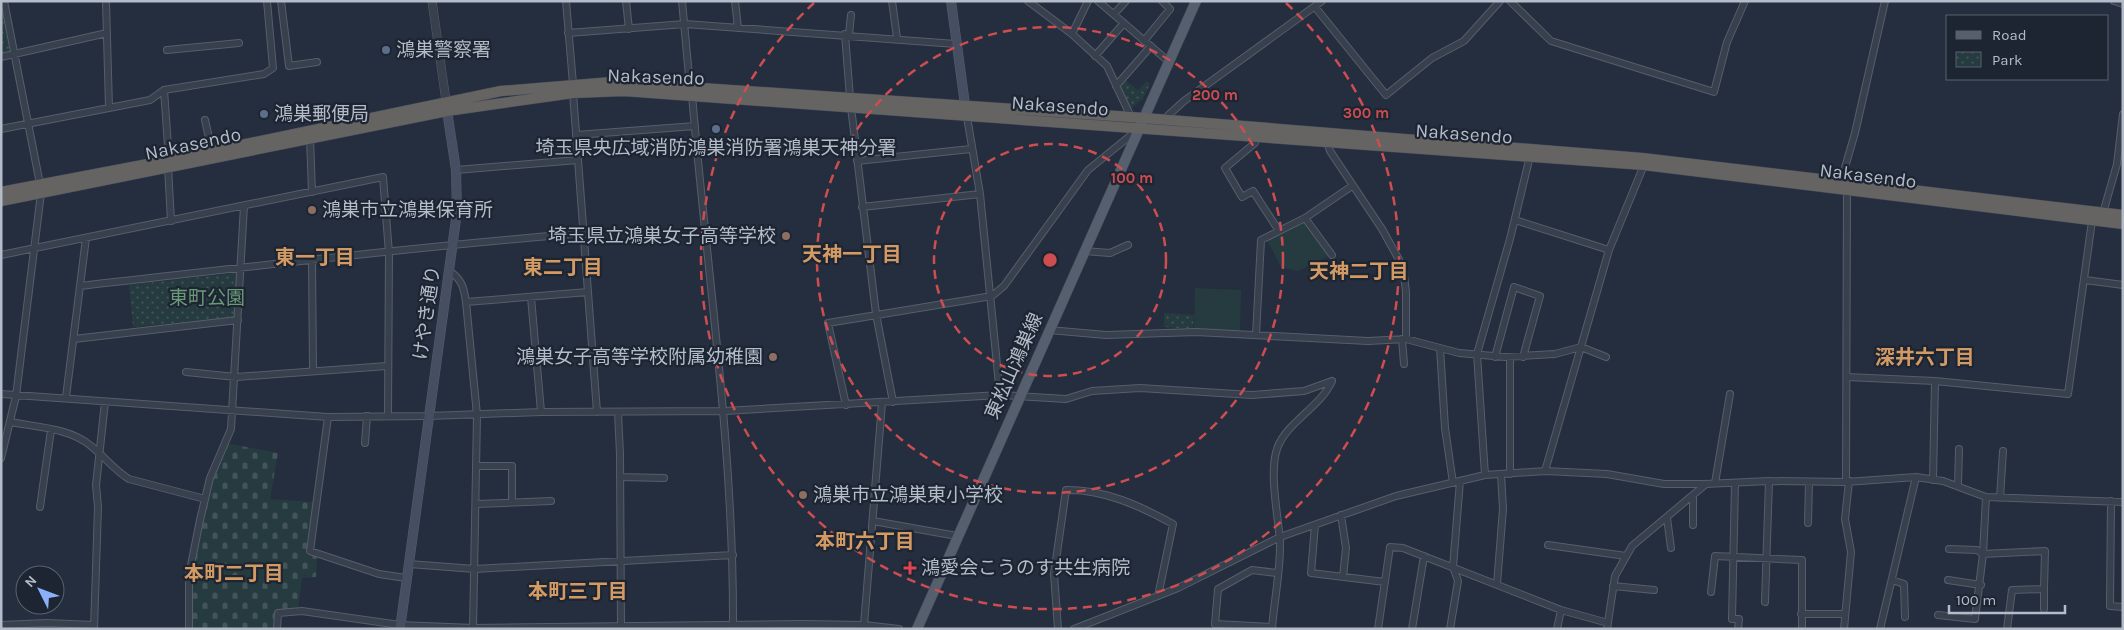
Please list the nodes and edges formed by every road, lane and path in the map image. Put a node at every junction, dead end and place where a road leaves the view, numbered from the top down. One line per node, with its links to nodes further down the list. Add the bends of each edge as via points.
1 (4, 1): 42 (street)
2 (106, 1): 32 (street)
3 (267, 1): 49 (street, via 273,68 264,74)
4 (281, 1): 46 (street, via 289,66)
5 (432, 1): 52 (street, けやき通り)
6 (566, 1): 33 (street)
7 (626, 1): 31 (street)
8 (682, 1): 29 (street)
9 (735, 1): 30 (street)
10 (951, 1): 39 (main road)
11 (1028, 1): 35 (street)
12 (1088, 1): 35 (street)
13 (1098, 1): 26 (street)
14 (1126, 1): 26 (street)
15 (1162, 1): 37 (street, via 1170,9)
16 (1196, 1): 45 (main road, 東松山鴻巣線)
17 (1322, 1): 25 (street)
18 (1500, 1): 25 (street, via 1464,41 1432,58 1386,94)
19 (1510, 1): 20 (street, via 1551,41 1714,92 1727,42)
20 (1745, 1)
21 (1885, 1): 77 (street)
22 (2114, 1): 24 (street)
23 (894, 2): 36 (street)
24 (2123, 4)
25 (1315, 6): 60 (street, via 1184,101)
26 (1114, 14): 28 (street)
27 (851, 15): 34 (street)
28 (1124, 23): 37 (street); 44 (street)
29 (684, 24): 30 (street); 31 (street); 50 (street)
30 (738, 28): 34 (street)
31 (630, 29): 33 (street)
32 (107, 33): 42 (street); 54 (street)
33 (568, 33): 48 (street)
34 (847, 34): 36 (street); 51 (street)
35 (1072, 34): 44 (street)
36 (897, 38): 39 (street)
37 (1144, 40): 40 (street)
38 (239, 43): 41 (street)
39 (956, 44): 53 (main road)
40 (1151, 46): 45 (street); 47 (street)
41 (167, 50)
42 (14, 54): 43 (street); 61 (street)
43 (1, 56)
44 (1096, 56): 47 (street, via 1107,66)
45 (1168, 61): 58 (main road, 東松山鴻巣線)
46 (317, 62)
47 (1116, 86): 57 (street)
48 (573, 88): 50 (highway, Nakasendo); 52 (highway, Nakasendo, via 501,91); 65 (street)
49 (164, 90): 54 (street, via 150,100); 74 (street)
50 (691, 91): 51 (highway, Nakasendo); 62 (street)
51 (851, 102): 53 (highway, Nakasendo); 56 (highway, Nakasendo); 73 (street)
52 (446, 106): 67 (highway, Nakasendo); 70 (highway, Nakasendo); 76 (main road, けやき通り)
53 (966, 106): 56 (main road); 57 (highway, Nakasendo)
54 (109, 108): 61 (street)
55 (2123, 114): 87 (street, via 2117,164)
56 (967, 117): 63 (highway, Nakasendo); 69 (street)
57 (1131, 117): 58 (highway, Nakasendo)
58 (1144, 118): 60 (highway, Nakasendo); 63 (main road, 東松山鴻巣線)
59 (205, 120): 70 (street)
60 (1163, 120): 77 (highway, Nakasendo, via 1642,158)
61 (27, 123): 64 (street); 79 (street)
62 (695, 126): 65 (street); 146 (street)
63 (1140, 128): 66 (highway, Nakasendo); 101 (main road, 東松山鴻巣線); 112 (street, via 1088,170 1004,286)
64 (1, 129)
65 (576, 135): 72 (street)
66 (1255, 136): 68 (highway, Nakasendo); 94 (street, via 1254,143 1225,168 1242,197 1253,192)
67 (310, 138): 74 (highway, Nakasendo); 82 (street)
68 (1327, 141): 71 (highway, Nakasendo); 78 (street)
69 (971, 149): 73 (street); 83 (street)
70 (212, 151): 74 (highway, Nakasendo)
71 (1530, 156): 75 (highway, Nakasendo); 90 (street)
72 (578, 160): 76 (street); 95 (street)
73 (857, 161): 86 (street)
74 (168, 164): 79 (highway, Nakasendo); 91 (street)
75 (1644, 165): 80 (highway, Nakasendo); 100 (street)
76 (456, 170): 97 (main road, けやき通り, via 458,193)
77 (1841, 181): 87 (highway, Nakasendo)
78 (1352, 186): 89 (street); 120 (street, via 1382,229 1402,267 1406,292)
79 (41, 189): 81 (highway, Nakasendo); 84 (highway, Nakasendo); 99 (street)
80 (1847, 191): 92 (highway, Nakasendo); 133 (street)
81 (1, 192)
82 (312, 192): 85 (street); 102 (street, via 383,178)
83 (980, 194): 86 (street); 112 (street)
84 (1, 201)
85 (244, 206): 91 (street); 106 (street)
86 (862, 207): 115 (street)
87 (2103, 213): 88 (highway, Nakasendo)
88 (2123, 215)
89 (1306, 218): 94 (street); 103 (street)
90 (1515, 220): 100 (street); 123 (street)
91 (171, 221): 96 (street)
92 (2092, 221): 93 (highway, Nakasendo); 108 (street)
93 (2123, 224)
94 (1279, 231): 118 (street, via 1261,240)
95 (584, 232): 97 (street); 111 (street)
96 (86, 238): 99 (street); 110 (street)
97 (453, 244): 102 (street); 107 (main road, けやき通り)
98 (1128, 245): 101 (street, via 1110,254)
99 (35, 249): 104 (street); 139 (street)
100 (1610, 250): 121 (street)
101 (1084, 251): 117 (main road, 東松山鴻巣線)
102 (389, 253): 105 (street); 129 (street)
103 (1332, 255)
104 (1, 256)
105 (312, 260): 106 (street); 130 (street)
106 (241, 268): 110 (street); 116 (street)
107 (449, 271): 114 (street, via 458,276); 153 (main road, けやき通り)
108 (2085, 280): 109 (street); 134 (street, via 2068,394)
109 (2123, 285)
110 (80, 286): 119 (street)
111 (588, 292): 113 (street); 148 (street)
112 (992, 296): 115 (street); 137 (street)
113 (531, 297): 114 (street); 147 (street)
114 (466, 302): 151 (street)
115 (876, 314): 142 (street); 144 (street, via 828,323)
116 (238, 320): 119 (street); 132 (street)
117 (1049, 330): 118 (street, via 1106,336 1170,332); 138 (main road, 東松山鴻巣線)
118 (1256, 335): 120 (street, via 1368,341)
119 (74, 339): 140 (street)
120 (1404, 339): 122 (street); 128 (street)
121 (1581, 347): 126 (street); 127 (street); 163 (street)
122 (1440, 348): 123 (street); 173 (street, via 1445,428)
123 (1477, 354): 124 (street); 166 (street)
124 (1495, 357): 125 (street); 126 (street, via 1514,287 1540,296)
125 (1510, 357): 126 (street); 165 (street)
126 (1523, 357)
127 (1606, 357)
128 (1404, 364)
129 (387, 366): 130 (street); 150 (street)
130 (312, 371): 132 (street)
131 (186, 372): 132 (street)
132 (236, 377): 145 (street)
133 (1847, 377): 134 (street); 172 (street)
134 (1935, 381): 170 (street)
135 (1, 394): 139 (street)
136 (1730, 394): 175 (street)
137 (1000, 395): 138 (street); 142 (street)
138 (1019, 395): 195 (main road, 東松山鴻巣線); 196 (street, via 1066,399 1092,391 1140,388 1252,395 1304,391 1332,381 1276,450 1274,476)
139 (16, 396): 140 (street); 155 (street)
140 (66, 397): 141 (street)
141 (105, 402): 145 (street); 160 (street)
142 (893, 402): 143 (street)
143 (882, 403): 144 (street); 191 (street)
144 (846, 405): 146 (street)
145 (233, 411): 154 (street); 182 (street, via 231,429 210,478)
146 (725, 411): 149 (street); 201 (street)
147 (541, 412): 148 (street); 151 (street)
148 (597, 412): 149 (street)
149 (618, 412): 167 (street)
150 (388, 415): 152 (street); 153 (street)
151 (477, 415): 153 (street); 162 (street)
152 (367, 416): 154 (street); 157 (street)
153 (428, 416): 207 (main road, けやき通り)
154 (328, 417): 212 (street, via 310,551 380,574)
155 (10, 422): 156 (street); 161 (street)
156 (51, 430): 160 (street, via 68,433 90,444); 188 (street)
157 (365, 443)
158 (1959, 449): 178 (street)
159 (2003, 450): 181 (street)
160 (100, 454): 182 (street, via 129,479); 235 (street, via 96,486)
161 (1, 458)
162 (477, 466): 185 (street, via 512,466); 187 (street)
163 (1545, 471): 165 (street); 177 (street, via 1607,474 1664,484)
164 (1501, 474): 165 (street); 166 (street); 216 (street, via 1503,509)
165 (1510, 474)
166 (1486, 475): 173 (street)
167 (620, 477): 169 (street); 206 (street)
168 (1916, 477): 170 (street); 172 (street); 213 (street)
169 (664, 478)
170 (1933, 480): 178 (street)
171 (1769, 481): 174 (street); 176 (street); 205 (street)
172 (1848, 481): 174 (street); 228 (street, via 1846,519 1851,552)
173 (1456, 482): 189 (street, via 1396,496); 208 (street)
174 (1809, 482): 192 (street)
175 (1715, 483): 176 (street); 177 (street)
176 (1735, 483): 204 (street)
177 (1706, 484): 179 (street)
178 (1958, 486): 180 (street)
179 (1692, 497): 190 (street); 194 (street)
180 (1986, 497): 181 (street); 200 (street)
181 (2000, 498): 184 (street)
182 (205, 499): 242 (street, via 189,573)
183 (551, 501): 185 (street)
184 (2112, 501): 186 (street); 224 (street, via 2110,606)
185 (512, 502): 187 (street)
186 (2123, 502)
187 (477, 504): 209 (street)
188 (40, 508)
189 (1341, 515): 193 (street); 211 (street, via 1346,548)
190 (1667, 518): 198 (street); 203 (street, via 1632,546)
191 (873, 521): 195 (street); 232 (street)
192 (1808, 524)
193 (1315, 525): 196 (street); 211 (street, via 1311,573)
194 (1693, 525)
195 (957, 536): 245 (main road, 東松山鴻巣線)
196 (1280, 538): 210 (street); 222 (street)
197 (1548, 546): 203 (street)
198 (1671, 548)
199 (1949, 549): 200 (street, via 1977,550)
200 (1984, 554): 217 (street); 219 (street, via 2045,551)
201 (733, 555): 206 (street); 238 (street)
202 (1424, 556): 208 (street); 215 (street, via 1390,547); 249 (street)
203 (1626, 556): 218 (street)
204 (1734, 557): 205 (street); 221 (street, via 1715,556); 252 (street, via 1732,619 1739,619)
205 (1765, 559): 223 (street); 227 (street, via 1802,560)
206 (621, 562): 209 (street); 237 (street)
207 (409, 564): 209 (street); 212 (main road, けやき通り)
208 (1453, 567): 216 (street); 250 (street, via 1458,581)
209 (475, 569): 239 (street)
210 (1277, 573): 241 (street); 241 (street, via 1252,570 1218,589 1215,624)
211 (1343, 576): 215 (street)
212 (406, 578): 236 (main road, けやき通り)
213 (1892, 580): 230 (street, via 1904,584); 255 (street)
214 (1948, 580): 217 (street)
215 (1385, 582): 248 (street)
216 (1497, 584): 226 (street)
217 (1980, 585): 229 (street, via 1975,619)
218 (1613, 586): 220 (street); 234 (street)
219 (2044, 589): 225 (street); 256 (street, via 2012,590)
220 (1654, 590)
221 (1711, 592)
222 (1158, 596): 246 (street, via 1173,524 1134,503 1085,491 1066,490 1054,574); 247 (street)
223 (1765, 602)
224 (2123, 607)
225 (2044, 608)
226 (1561, 610): 234 (street); 251 (street)
227 (1801, 614): 228 (street); 253 (street)
228 (1845, 614): 254 (street)
229 (1938, 615)
230 (1904, 617)
231 (1, 625): 235 (street, via 47,623)
232 (864, 625): 233 (street); 244 (street)
233 (802, 626): 238 (street)
234 (1607, 626)
235 (94, 627)
236 (400, 627): 239 (street); 243 (street, via 302,611 278,613)
237 (621, 627): 238 (street); 240 (street)
238 (733, 627)
239 (473, 628): 240 (street)
240 (506, 628)
241 (1272, 628)
242 (189, 629)
243 (277, 629)
244 (899, 629)
245 (917, 629)
246 (1058, 629)
247 (1074, 629)
248 (1378, 629)
249 (1412, 629)
250 (1450, 629)
251 (1557, 629)
252 (1738, 629)
253 (1802, 629)
254 (1844, 629)
255 (1880, 629)
256 (2007, 629)

